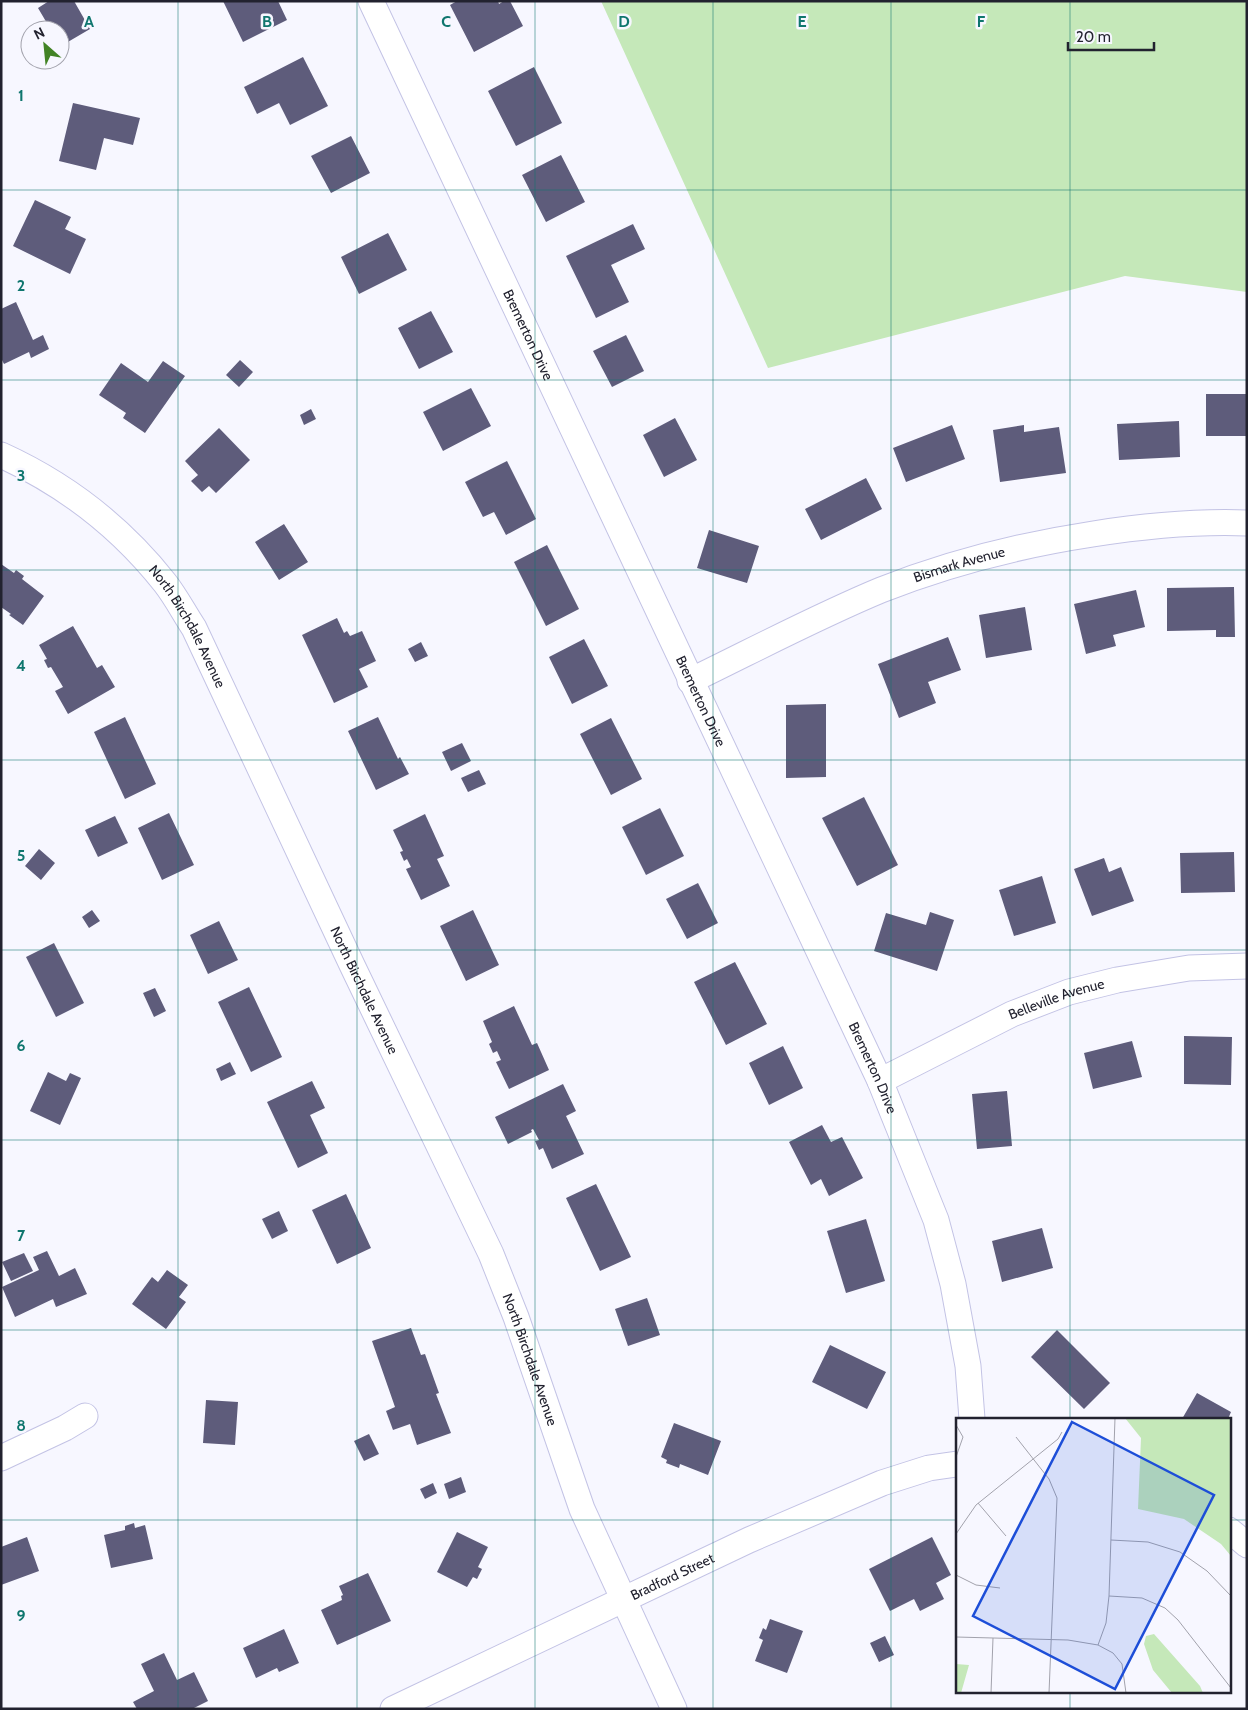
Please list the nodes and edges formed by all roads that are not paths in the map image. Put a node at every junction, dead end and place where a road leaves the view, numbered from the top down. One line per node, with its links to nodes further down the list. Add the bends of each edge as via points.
1 (371, 1): 4 (street, Bremerton Drive)
2 (1, 455): 13 (street, North Birchdale Avenue, via 42,475 86,503 125,537 166,584 194,628 491,1254 516,1316 582,1509)
3 (1247, 524): 4 (street, Bismark Avenue, via 1216,522 1134,528 1038,543 960,563 824,615)
4 (690, 681): 6 (street, Bremerton Drive)
5 (1247, 966): 6 (street, Belleville Avenue, via 1189,968 1070,992 1012,1014)
6 (880, 1081): 8 (street, Bremerton Drive, via 936,1220 968,1366)
7 (86, 1416): 9 (street)
8 (972, 1418)
9 (1, 1458)
10 (956, 1464): 13 (street, Bradford Street, via 929,1468 882,1483 749,1540)
11 (1230, 1531): 12 (street)
12 (1247, 1545)
13 (623, 1600): 14 (street, Bradford Street); 15 (street, North Birchdale Avenue)
14 (393, 1709)
15 (674, 1709)

